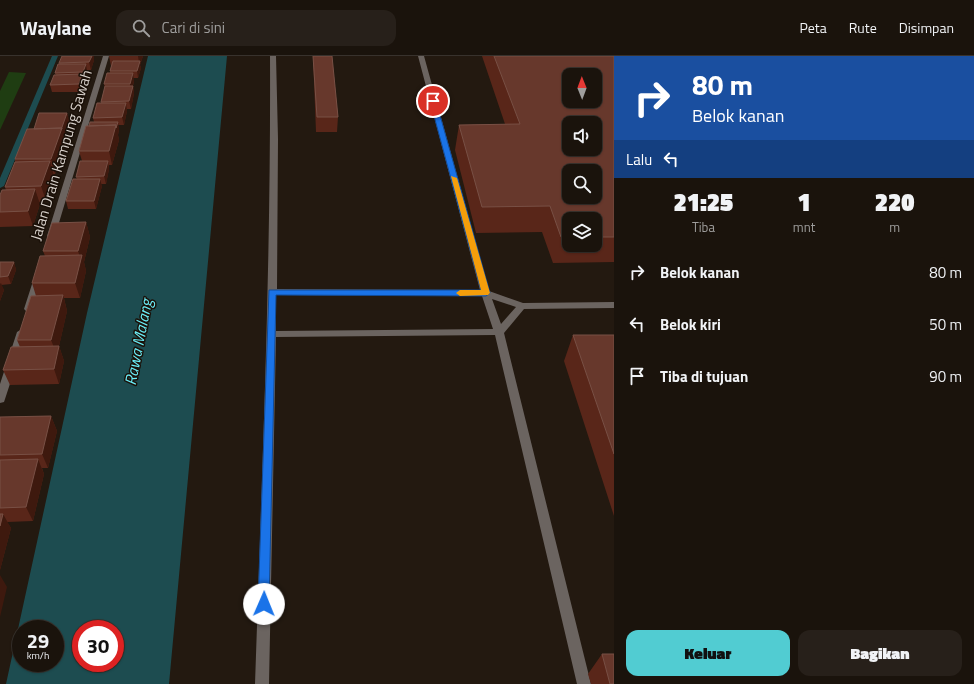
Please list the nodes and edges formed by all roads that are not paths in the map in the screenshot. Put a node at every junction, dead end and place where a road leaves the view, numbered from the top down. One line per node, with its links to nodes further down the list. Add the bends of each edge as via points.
1 (106, 56): 4 (street, Jalan Drain Kampung Sawah)
2 (272, 56): 6 (street)
3 (421, 56): 7 (street)
4 (48, 248)
5 (41, 270): 12 (street)
6 (272, 292): 7 (street); 11 (street)
7 (486, 293): 9 (street); 10 (street)
8 (614, 305): 9 (street)
9 (522, 306): 10 (street)
10 (499, 332): 11 (street); 14 (street)
11 (270, 334): 13 (street)
12 (0, 399)
13 (262, 684)
14 (584, 684)

